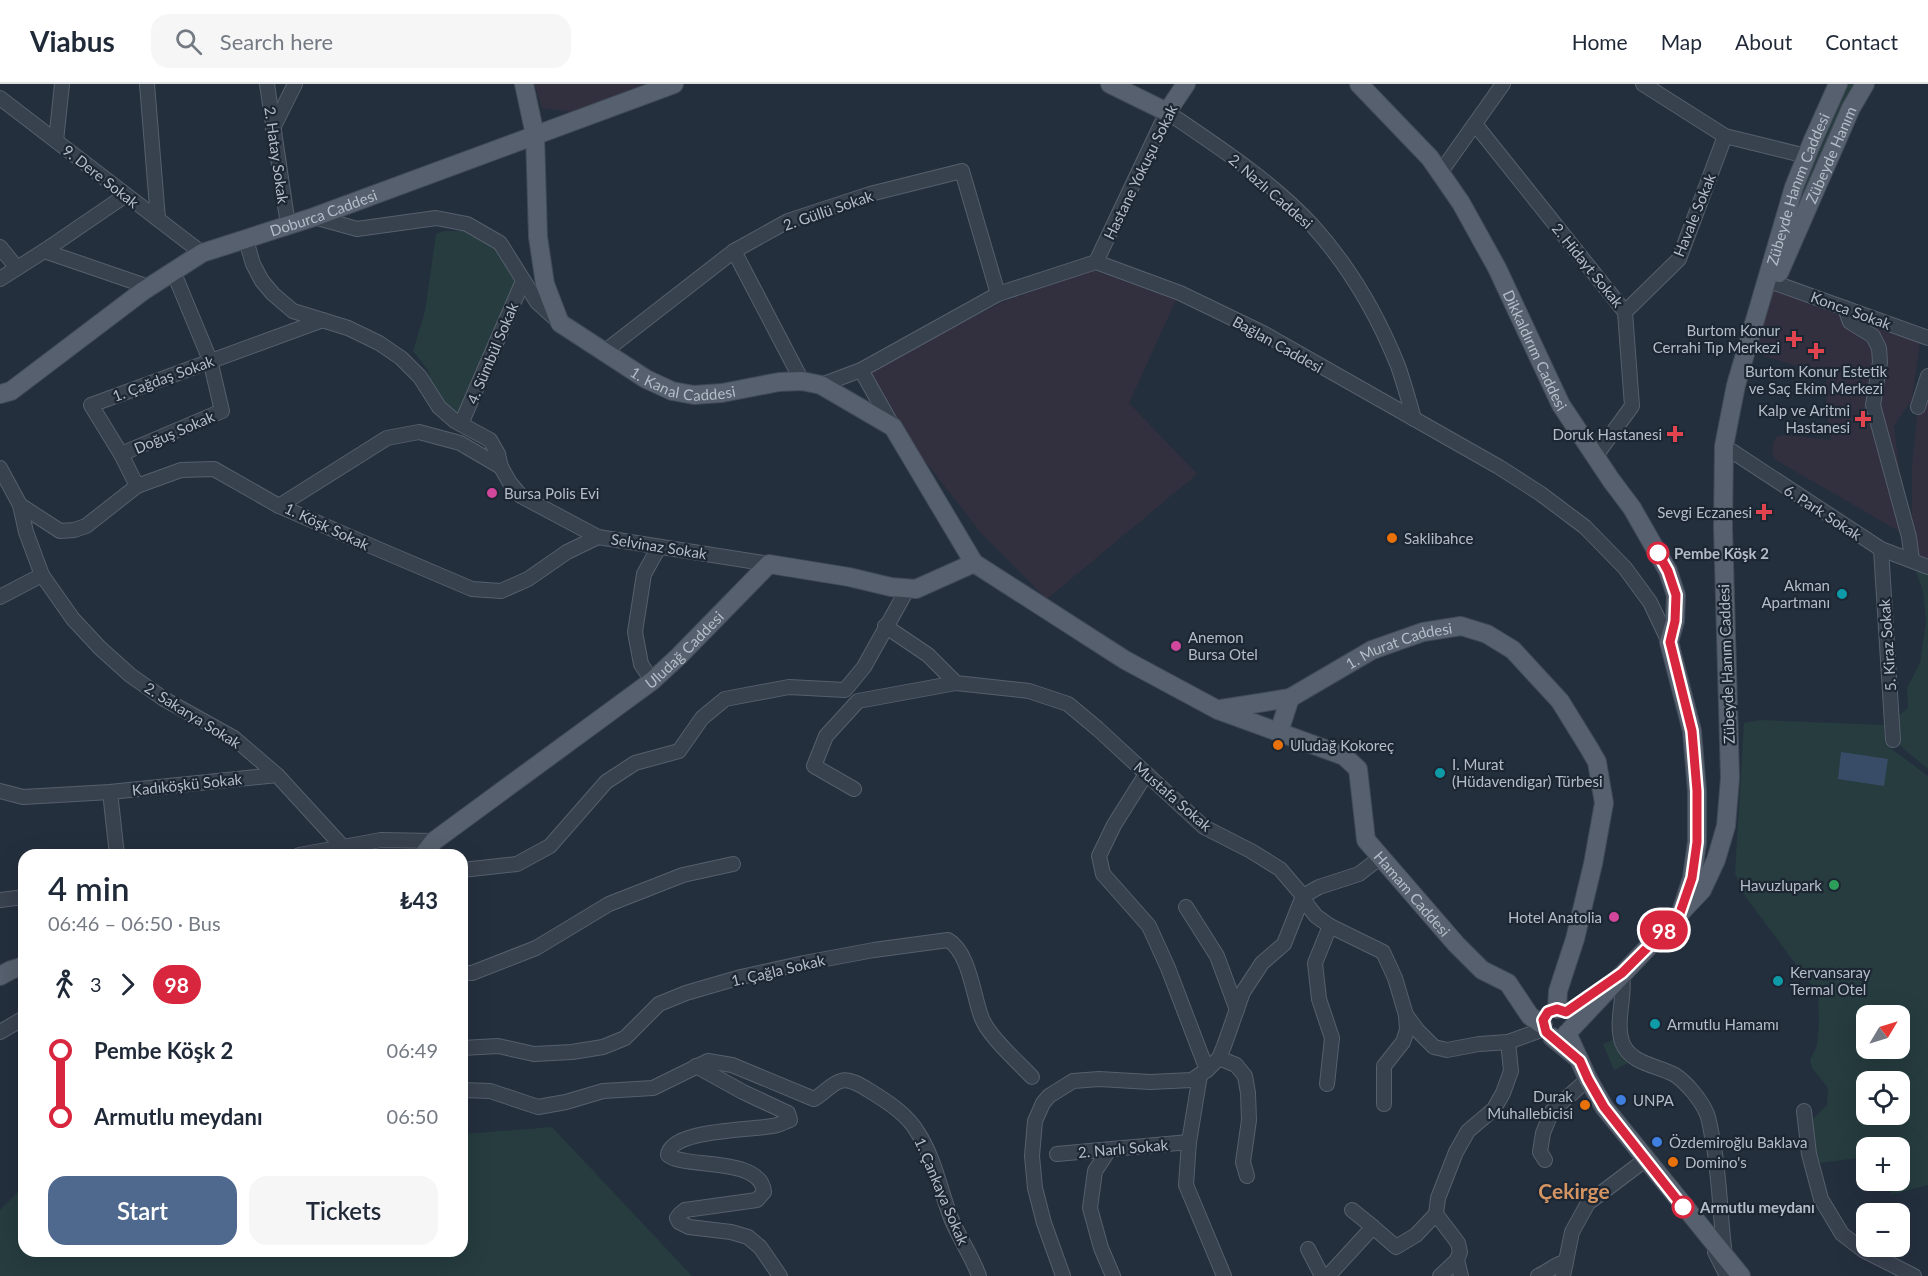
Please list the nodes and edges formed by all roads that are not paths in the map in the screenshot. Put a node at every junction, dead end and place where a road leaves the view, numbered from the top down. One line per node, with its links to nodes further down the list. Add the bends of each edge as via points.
1 (62, 84): 20 (street)
2 (147, 84): 25 (street)
3 (267, 84): 17 (street, 2. Hatay Sokak)
4 (295, 84): 17 (street)
5 (524, 84): 18 (main road)
6 (674, 84): 18 (main road, Doburca Caddesi)
7 (1110, 84): 15 (main road)
8 (1186, 84): 15 (main road, Hastane Yokuşu Sokak)
9 (1359, 84): 22 (main road, Dikkaldırım Caddesi)
10 (1503, 84): 16 (street)
11 (1643, 84): 19 (street)
12 (1838, 84): 21 (main road, Zübeyde Hanım Caddesi)
13 (1865, 84): 37 (main road, Zübeyde Hanım)
14 (0, 98): 20 (street, 9. Dere Sokak)
15 (1167, 112): 32 (street, Hastane Yokuşu Sokak); 54 (street, 2. Nazlı Caddesi, via 1244,165 1312,225 1371,308 1398,367)
16 (1475, 123): 22 (street); 41 (street, 2. Hidayt Sokak)
17 (273, 129): 26 (street, 2. Hatay Sokak)
18 (535, 135): 24 (main road, Doburca Caddesi); 43 (main road, via 538,237 545,284)
19 (1725, 136): 21 (street); 41 (street, Havale Sokak, via 1679,259)
20 (56, 141): 23 (street, 9. Dere Sokak)
21 (1806, 156): 44 (main road, Zübeyde Hanım Caddesi)
22 (1440, 173): 59 (main road, Dikkaldırım Caddesi, via 1497,268 1561,405)
23 (126, 195): 25 (street, 9. Dere Sokak); 29 (street)
24 (314, 217): 26 (main road, Doburca Caddesi); 36 (street, via 357,228 436,218 467,224 500,243)
25 (158, 219): 31 (street, 9. Dere Sokak)
26 (288, 225): 27 (main road, Doburca Caddesi)
27 (246, 240): 31 (main road, Doburca Caddesi); 42 (street, Selvinaz Sokak, via 253,264 273,294 293,311)
28 (0, 246): 33 (street)
29 (44, 251): 33 (street); 38 (street)
30 (734, 251): 39 (street, 2. Güllü Sokak, via 788,221 870,194 962,171); 46 (street, 2. Güllü Sokak); 50 (street)
31 (202, 253): 34 (main road, Doburca Caddesi)
32 (1096, 262): 39 (street); 54 (street, Bağlan Caddesi, via 1180,293 1263,333)
33 (17, 268): 35 (street)
34 (174, 271): 38 (main road, Doburca Caddesi); 47 (street, Doğuş Sokak)
35 (0, 279)
36 (523, 281): 43 (street, via 537,302); 55 (street, 4. Sümbül Sokak)
37 (1775, 283): 40 (street, Konca Sokak); 44 (main road, Zübeyde Hanım)
38 (149, 287): 52 (main road, Doburca Caddesi, via 11,391)
39 (998, 294): 48 (street)
40 (1845, 308): 45 (street, Konca Sokak); 68 (street, via 1850,322 1873,336 1879,348 1873,405)
41 (1625, 312): 59 (street, 2. Hidayt Sokak, via 1632,406)
42 (323, 320): 47 (street, 1. Çağdaş Sokak); 55 (street, Selvinaz Sokak, via 380,343 401,358 420,377 439,407)
43 (560, 323): 46 (main road, 1. Kanal Caddesi)
44 (1755, 327): 57 (main road, Zübeyde Hanım Caddesi, via 1736,385)
45 (1928, 338)
46 (604, 352): 50 (main road, 1. Kanal Caddesi, via 672,391 722,393)
47 (210, 360): 58 (street, Doğuş Sokak, via 222,411); 58 (street, 1. Çağdaş Sokak, via 91,405)
48 (861, 370): 51 (street); 56 (street)
49 (1928, 376): 53 (street)
50 (802, 381): 51 (main road, 1. Kanal Caddesi)
51 (821, 385): 56 (main road, 1. Kanal Caddesi)
52 (0, 394)
53 (1918, 407)
54 (1414, 419): 76 (street, Bağlan Caddesi, via 1499,467 1585,527 1625,568 1650,602)
55 (461, 424): 60 (street, Selvinaz Sokak, via 490,440)
56 (893, 427): 69 (main road, 1. Kanal Caddesi)
57 (1724, 446): 67 (street, 6. Park Sokak); 101 (main road, Zübeyde Hanım Caddesi, via 1730,778 1726,826 1702,890)
58 (121, 454): 62 (street, 1. Çağdaş Sokak)
59 (1595, 457): 76 (main road, Dikkaldırım Caddesi, via 1632,508 1668,571 1676,595)
60 (501, 467): 64 (street, 1. Köşk Sokak, via 460,443 418,432 387,438); 65 (street, Selvinaz Sokak, via 521,496)
61 (0, 468): 63 (street)
62 (137, 486): 63 (street, via 86,526 74,530 60,531); 64 (street, via 181,470 214,468)
63 (20, 505): 72 (street, 2. Sakarya Sokak)
64 (279, 506): 65 (street, 1. Köşk Sokak, via 472,589 501,591)
65 (598, 537): 66 (street, Selvinaz Sokak)
66 (659, 547): 70 (street, Selvinaz Sokak); 77 (street, via 644,574 635,632 641,664)
67 (1881, 549): 68 (street, 6. Park Sokak); 84 (street, 5. Kiraz Sokak)
68 (1912, 561): 71 (street, 6. Park Sokak)
69 (974, 563): 73 (main road, via 916,589); 82 (main road, via 1125,660)
70 (769, 564): 73 (main road); 77 (main road, Uludağ Caddesi)
71 (1928, 567)
72 (42, 575): 74 (street); 86 (street, 2. Sakarya Sokak, via 73,619 130,675 234,738)
73 (908, 588): 75 (street)
74 (0, 597)
75 (885, 626): 78 (street, via 928,654); 79 (street, via 864,666)
76 (1670, 642): 101 (main road, Dikkaldırım Caddesi, via 1692,731 1697,791 1692,878)
77 (652, 681): 91 (main road, Uludağ Caddesi)
78 (956, 683): 81 (street, Mustafa Sokak); 85 (street, Mustafa Sokak, via 1029,691 1068,704)
79 (844, 690): 81 (street); 96 (street, via 789,687 725,699 702,718 679,751 635,763 606,782 550,846 517,864)
80 (1290, 698): 82 (main road, 1. Murat Caddesi); 83 (main road); 110 (main road, 1. Murat Caddesi, via 1372,651 1423,632 1461,626 1487,634 1513,650 1560,701 1598,762 1604,803 1575,939 1558,991)
81 (858, 701): 87 (street, via 826,736 814,766)
82 (1218, 710): 83 (main road, Hamam Caddesi)
83 (1279, 732): 94 (main road, Hamam Caddesi, via 1344,756 1358,769 1366,840)
84 (1893, 741)
85 (1146, 774): 97 (street, Mustafa Sokak, via 1204,827 1280,869); 116 (street, via 1099,856 1103,874 1149,926)
86 (277, 775): 89 (street, Kadıköşkü Sokak); 90 (street)
87 (854, 789)
88 (0, 791): 89 (street, Kadıköşkü Sokak, via 23,797)
89 (110, 792): 92 (street)
90 (343, 847): 91 (street, via 381,840); 93 (street)
91 (429, 848)
92 (116, 849)
93 (332, 849)
94 (1382, 857): 97 (street, via 1359,874); 110 (main road, Hamam Caddesi, via 1482,970 1508,983 1530,1016)
95 (733, 864): 104 (street, via 683,875 609,904 536,948)
96 (468, 869)
97 (1303, 896): 102 (street, Mustafa Sokak, via 1316,916); 107 (street, via 1284,944 1262,963)
98 (18, 898): 99 (street)
99 (0, 900)
100 (1186, 907): 107 (street, via 1217,956)
101 (1679, 916): 105 (main road, Zübeyde Hanım Caddesi)
102 (1330, 926): 108 (street, Mustafa Sokak, via 1383,952); 119 (street, via 1315,963 1319,999 1332,1038)
103 (18, 968): 106 (main road)
104 (468, 973)
105 (1622, 973): 110 (main road); 135 (street, via 1620,1028 1630,1055 1677,1077 1707,1114 1718,1166)
106 (0, 976)
107 (1237, 1010): 114 (street)
108 (1406, 1015): 112 (street, Mustafa Sokak, via 1434,1047 1447,1050); 121 (street, via 1403,1042 1384,1066)
109 (18, 1022): 111 (street)
110 (1557, 1025): 112 (street, Mustafa Sokak); 118 (main road)
111 (0, 1032)
112 (1508, 1042): 130 (street, via 1510,1071 1503,1093 1494,1108 1468,1131 1456,1152 1438,1198)
113 (468, 1048): 117 (street, 1. Çağla Sokak, via 498,1046 534,1054 603,1047 625,1038 659,1004 686,993 804,963 948,939 961,955 981,1018)
114 (1219, 1058): 116 (street); 128 (street, via 1236,1065 1245,1076 1249,1120 1243,1162)
115 (696, 1066): 120 (street, 1. Çankaya Sokak, via 653,1088 603,1091 538,1107 490,1091); 136 (street, via 788,1113 790,1120 697,1135 672,1145 668,1155 672,1158 734,1167 753,1176 764,1187 757,1200 685,1210 677,1218 689,1227 748,1237); 137 (street, 1. Çankaya Sokak, via 708,1061 732,1065 814,1099 841,1081 851,1081 887,1101 918,1132 952,1220)
116 (1204, 1072): 123 (street); 138 (street, via 1192,1080 1073,1081 1043,1103 1035,1121 1035,1188)
117 (1032, 1077)
118 (1588, 1079): 126 (street, via 1552,1111 1540,1152); 127 (main road, via 1604,1107)
119 (1327, 1084)
120 (468, 1090)
121 (1384, 1104)
122 (1804, 1111): 148 (street, via 1809,1154 1821,1198 1842,1234 1863,1250)
123 (1189, 1142): 124 (street, 2. Narlı Sokak); 140 (street, via 1186,1185)
124 (1109, 1150): 125 (street, 2. Narlı Sokak); 139 (street, via 1095,1171 1090,1208)
125 (1057, 1154)
126 (1545, 1160)
127 (1645, 1160): 134 (street, via 1588,1203 1572,1232); 135 (main road, via 1706,1234)
128 (1246, 1176)
129 (1352, 1210): 131 (street)
130 (1436, 1214): 131 (street, via 1396,1247); 133 (street, via 1458,1243)
131 (1373, 1227): 142 (street)
132 (1308, 1249): 141 (street)
133 (1457, 1260): 143 (street); 144 (street)
134 (1566, 1262): 145 (street); 146 (street)
135 (1726, 1267): 147 (main road)
136 (780, 1276)
137 (979, 1276)
138 (1063, 1276)
139 (1113, 1276)
140 (1224, 1276)
141 (1322, 1276)
142 (1328, 1276)
143 (1440, 1276)
144 (1461, 1276)
145 (1538, 1276)
146 (1563, 1276)
147 (1741, 1276)
148 (1914, 1276)

